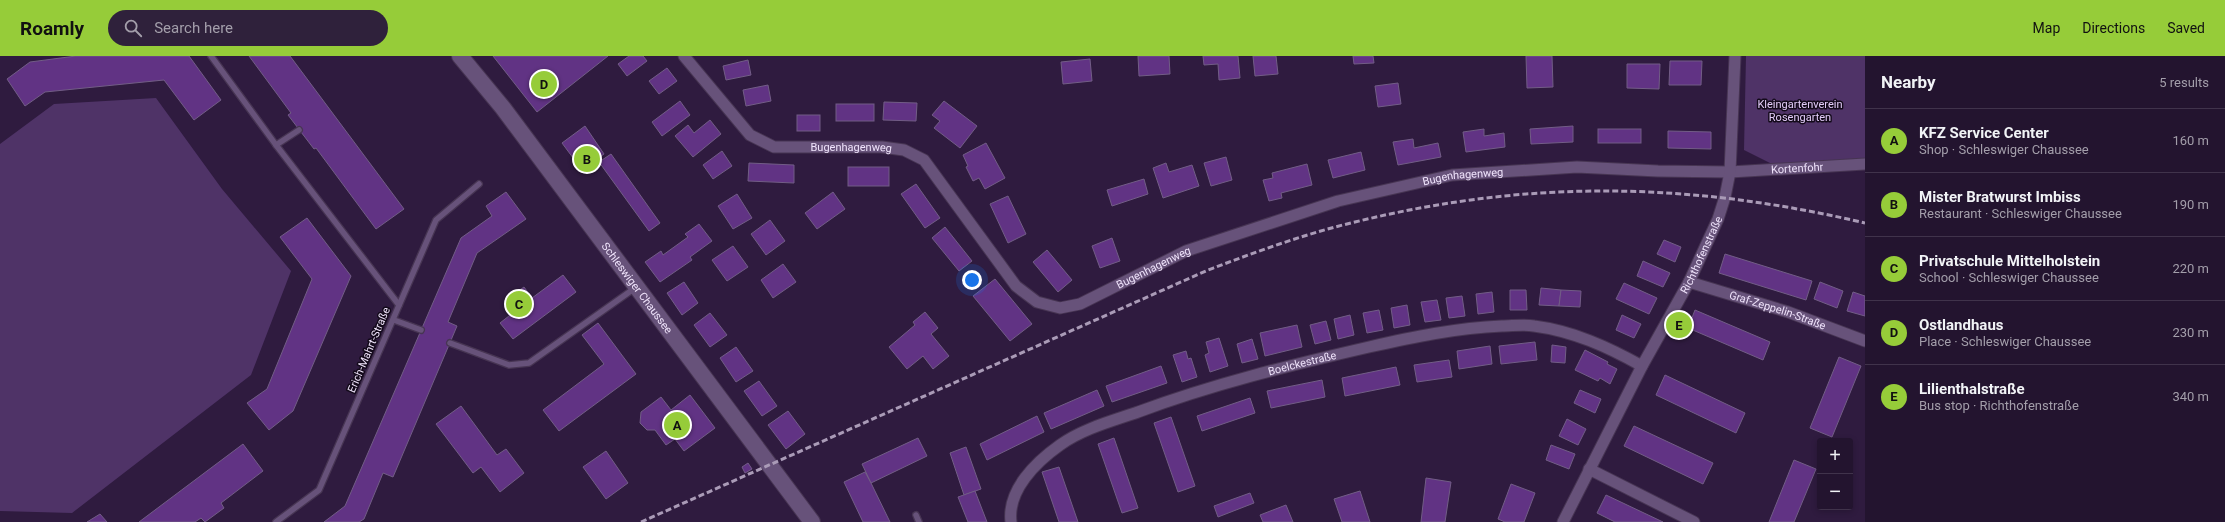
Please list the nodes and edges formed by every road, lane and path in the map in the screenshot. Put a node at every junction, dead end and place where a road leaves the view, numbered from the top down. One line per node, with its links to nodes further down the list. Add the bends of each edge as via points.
1 (211, 56): 6 (lane)
2 (460, 56): 11 (main road, Schleswiger Chaussee, via 503,108)
3 (684, 56): 8 (street, Bugenhagenweg, via 750,135 774,147 882,147 904,150 924,160 1016,286 1037,302 1060,308 1080,304 1186,251 1338,201 1452,175 1577,167)
4 (1735, 56): 8 (street, Richthofenstraße)
5 (299, 130): 6 (lane)
6 (276, 145): 12 (lane)
7 (1865, 164): 8 (street, Kortenfohr)
8 (1730, 172): 10 (street, Richthofenstraße, via 1726,197 1718,219)
9 (479, 184): 12 (lane, Erich-Mahrt-Straße, via 436,220)
10 (1689, 282): 15 (street, Graf-Zeppelin-Straße, via 1788,312); 17 (street, Richthofenstraße)
11 (635, 288): 16 (lane, via 528,362 509,365); 21 (main road, Schleswiger Chaussee)
12 (399, 305): 13 (lane, Erich-Mahrt-Straße)
13 (394, 320): 14 (lane); 20 (lane, Erich-Mahrt-Straße, via 319,490)
14 (421, 330)
15 (1865, 341)
16 (450, 343)
17 (1642, 366): 18 (street, Richthofenstraße); 23 (street, Boelckestraße, via 1614,350 1576,335 1533,325 1440,331 1289,366 1181,396 1095,427 1061,444 1040,460 1017,490 1010,514)
18 (1589, 469): 24 (street, Richthofenstraße); 25 (street)
19 (916, 516): 22 (lane)
20 (276, 522)
21 (812, 522)
22 (919, 522)
23 (1011, 522)
24 (1563, 522)
25 (1694, 522)

